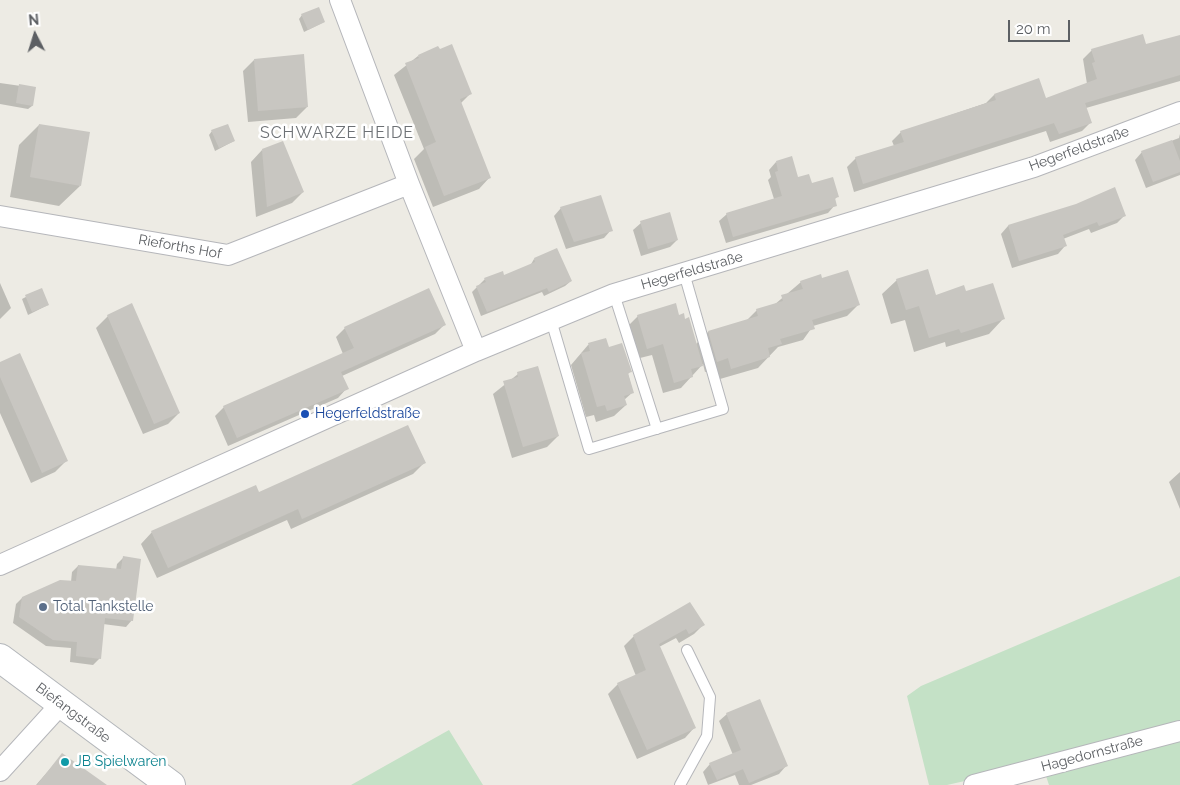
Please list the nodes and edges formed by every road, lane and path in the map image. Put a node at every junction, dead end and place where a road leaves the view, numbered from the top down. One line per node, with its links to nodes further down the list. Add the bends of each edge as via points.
1 (340, 0): 3 (street)
2 (1180, 112): 5 (street, Hegerfeldstraße, via 1034,167)
3 (409, 184): 4 (street, Rieforths Hof, via 228,255); 8 (street)
4 (0, 216)
5 (684, 273): 6 (street, Hegerfeldstraße); 9 (lane, via 723,410)
6 (614, 294): 7 (street, Hegerfeldstraße); 9 (lane)
7 (551, 320): 8 (street, Hegerfeldstraße); 9 (lane, via 589,449)
8 (476, 351): 10 (street, Hegerfeldstraße)
9 (657, 429)
10 (0, 566)
11 (687, 650): 17 (lane, via 710,697 707,736)
12 (0, 658): 13 (main road, Biefangstraße)
13 (61, 704): 15 (street); 16 (main road, Biefangstraße)
14 (1180, 731): 18 (street, Hagedornstraße)
15 (0, 771)
16 (171, 785)
17 (680, 785)
18 (974, 785)

